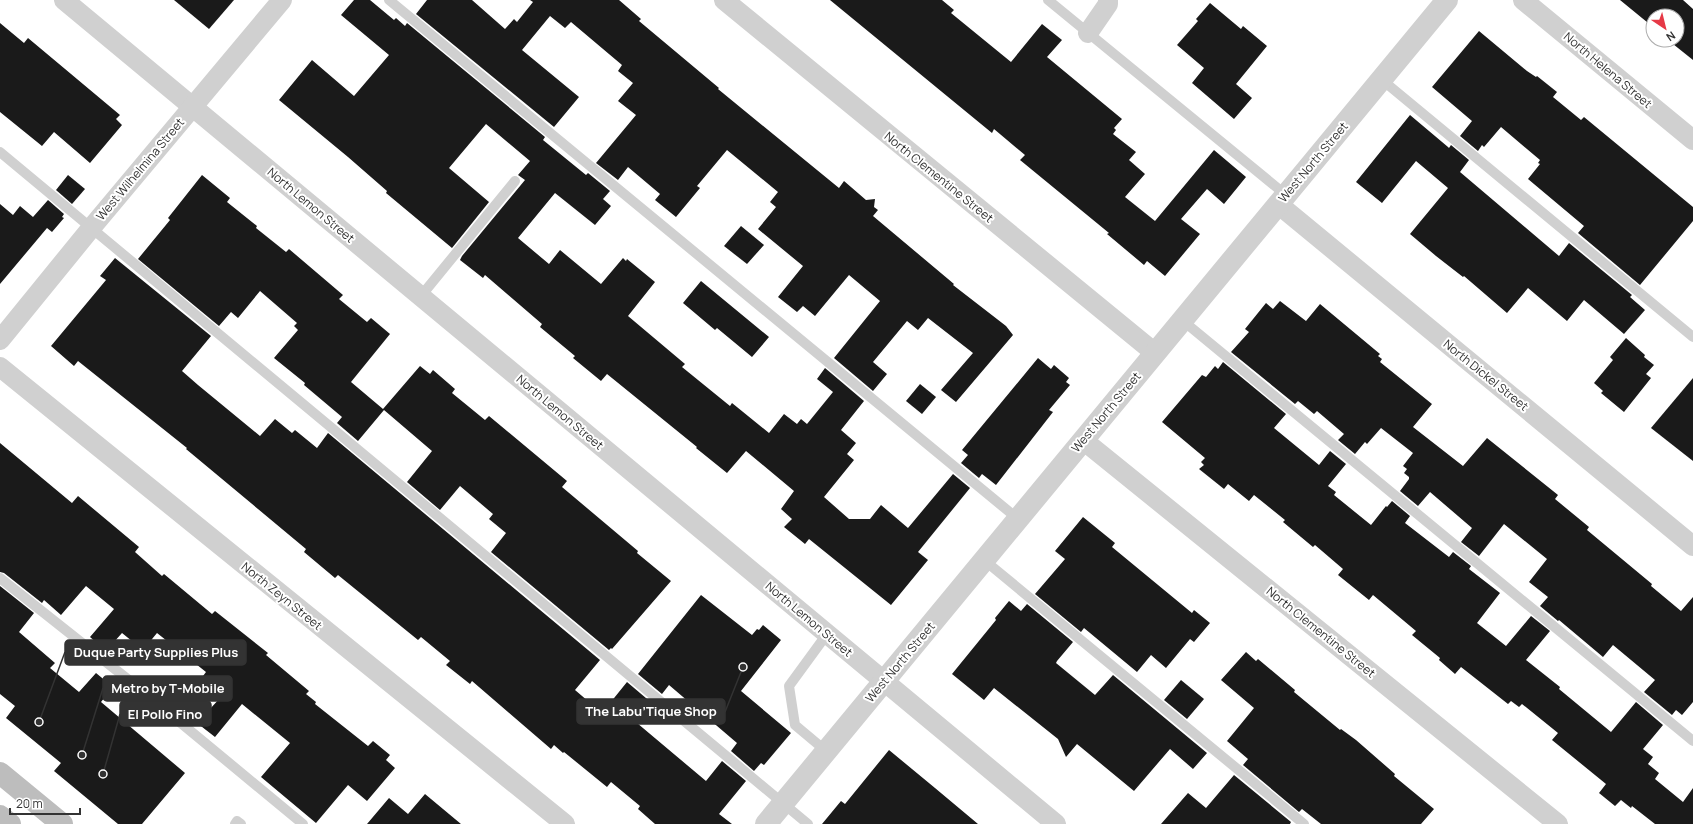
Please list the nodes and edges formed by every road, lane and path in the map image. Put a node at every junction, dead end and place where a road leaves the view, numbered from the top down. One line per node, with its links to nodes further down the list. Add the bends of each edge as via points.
1 (64, 0): 11 (street, North Lemon Street)
2 (282, 0): 11 (street, West Wilhelmina Street)
3 (389, 0): 24 (lane)
4 (724, 0): 21 (street, North Clementine Street)
5 (1048, 0): 9 (lane)
6 (1447, 0): 10 (street, West North Street)
7 (1523, 0): 12 (street, North Helena Street)
8 (1112, 1): 9 (street)
9 (1088, 33): 15 (lane)
10 (1381, 80): 15 (street, West North Street); 19 (lane)
11 (192, 106): 16 (street, West Wilhelmina Street); 17 (street, North Lemon Street)
12 (1693, 140)
13 (0, 152): 16 (lane)
14 (515, 180): 17 (lane)
15 (1282, 200): 18 (street, West North Street); 25 (street, North Dickel Street)
16 (92, 227): 20 (street, West Wilhelmina Street); 33 (lane)
17 (421, 296): 28 (street, North Lemon Street)
18 (1182, 320): 21 (street, West North Street); 30 (lane)
19 (1693, 337)
20 (0, 340)
21 (1155, 353): 23 (street, West North Street)
22 (0, 367): 40 (street, North Zeyn Street)
23 (1083, 440): 24 (street, West North Street); 45 (street, North Clementine Street)
24 (1018, 519): 26 (street, West North Street)
25 (1693, 546)
26 (984, 560): 29 (street, West North Street); 44 (lane)
27 (0, 578): 39 (lane)
28 (828, 634): 29 (street, North Lemon Street); 31 (lane, via 789,686 795,725)
29 (884, 681): 31 (street, West North Street); 43 (street, North Lemon Street)
30 (1693, 741)
31 (826, 751): 33 (street, West North Street)
32 (0, 773): 36 (main road)
33 (783, 803): 41 (street, West North Street); 42 (lane)
34 (0, 816): 35 (main road)
35 (10, 824)
36 (62, 824)
37 (235, 824): 38 (lane, via 237,821)
38 (241, 824)
39 (303, 824)
40 (565, 824)
41 (766, 824)
42 (808, 824)
43 (1056, 824)
44 (1304, 824)
45 (1558, 824)

